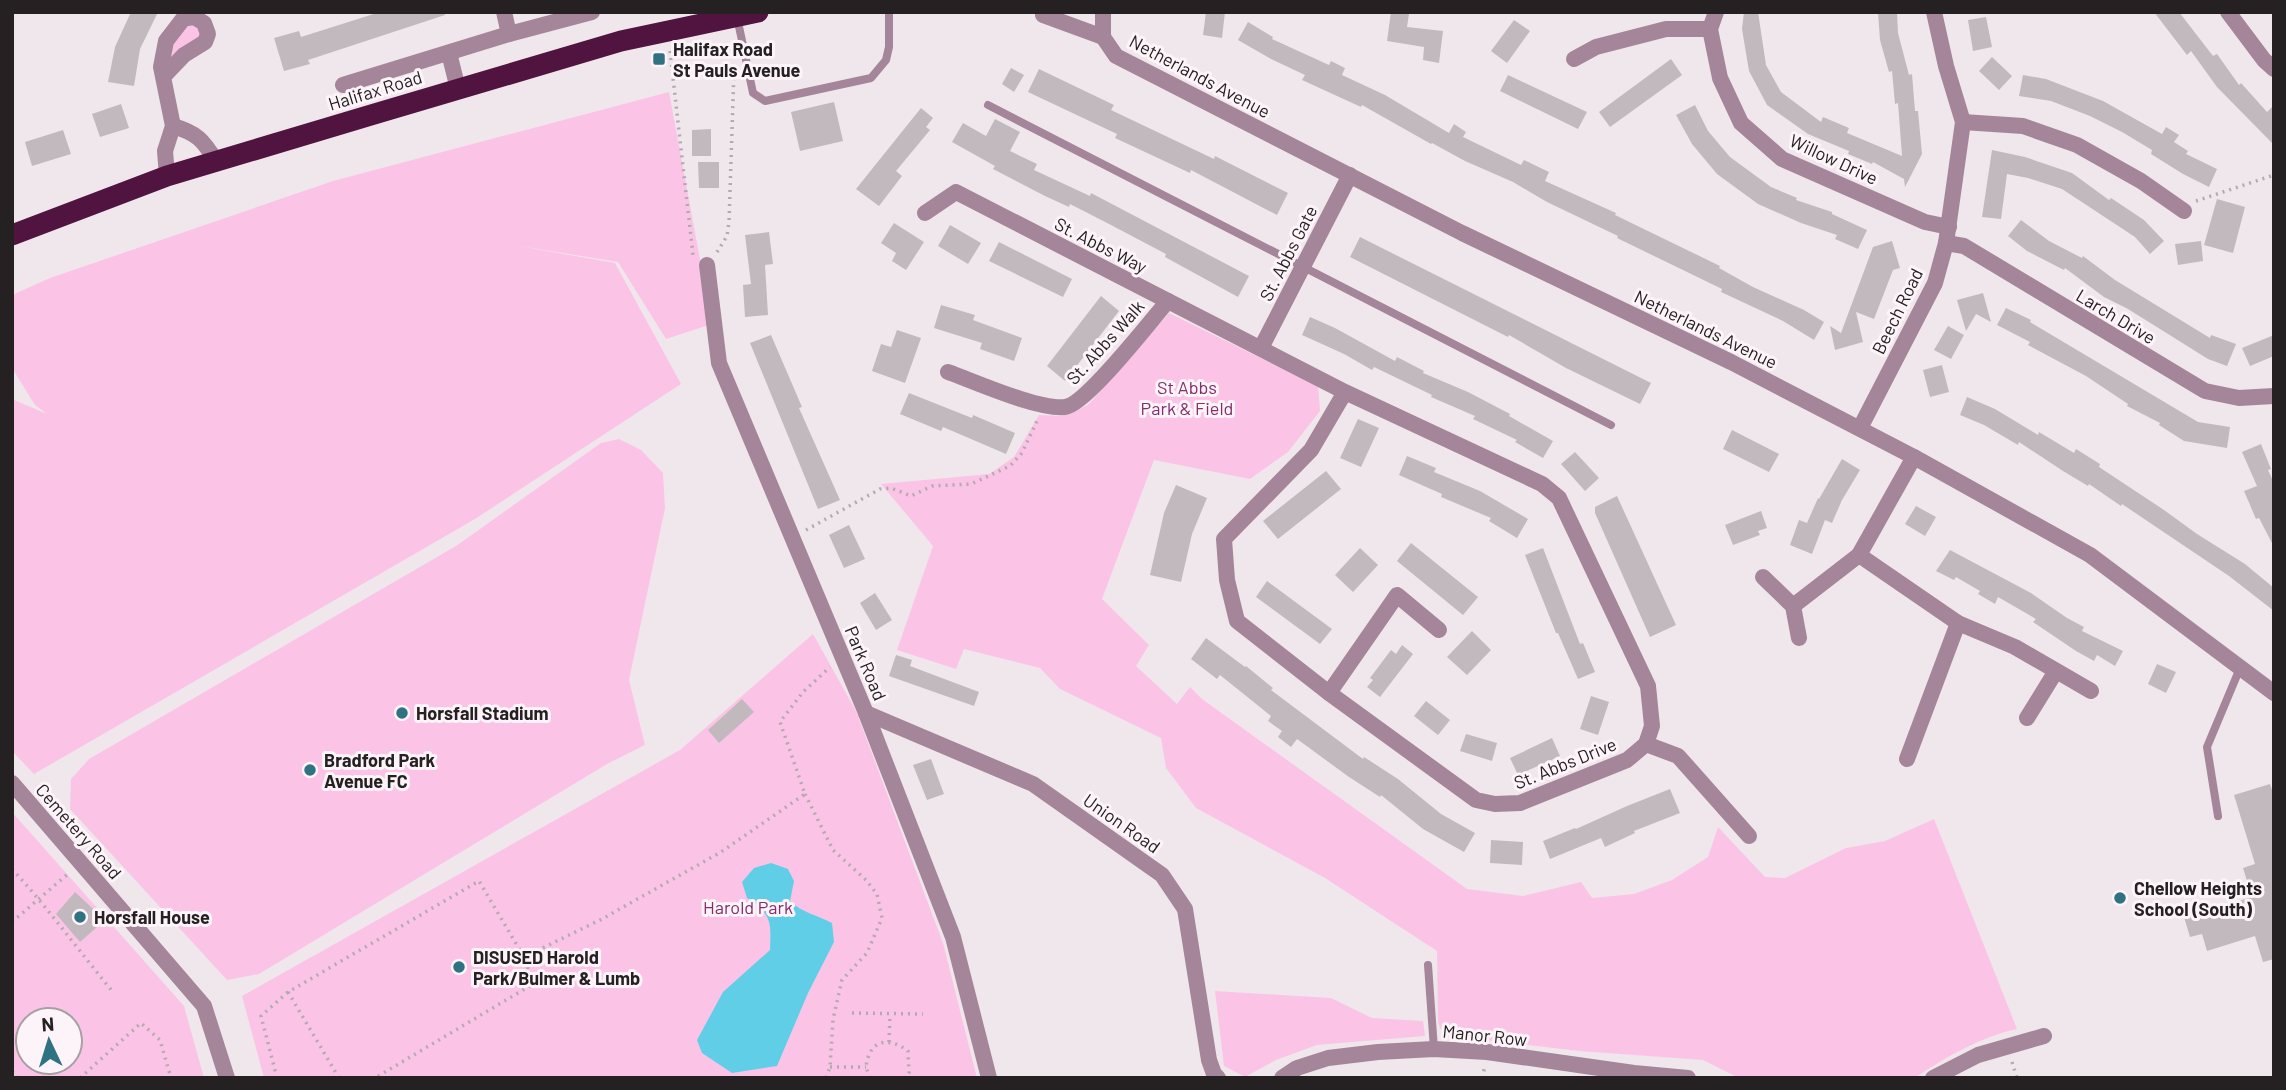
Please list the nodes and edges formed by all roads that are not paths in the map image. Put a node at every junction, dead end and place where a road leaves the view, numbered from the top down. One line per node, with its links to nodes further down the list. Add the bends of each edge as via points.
1 (504, 12): 11 (street)
2 (592, 12): 11 (street)
3 (889, 12): 8 (lane, via 886,60 871,78 765,101 753,93)
4 (1103, 12): 12 (street, Netherlands Avenue)
5 (1716, 12): 10 (street)
6 (1934, 12): 20 (street, Beech Road)
7 (2228, 12): 15 (street)
8 (747, 14): 18 (highway, Halifax Road, via 621,41)
9 (1043, 15): 12 (street, Netherlands Avenue)
10 (1710, 29): 14 (street, via 1666,29 1596,47); 28 (street, Willow Drive, via 1720,78 1741,123 1782,159)
11 (509, 34): 13 (street)
12 (1103, 37): 23 (street, Netherlands Avenue, via 1116,56)
13 (449, 53): 17 (street); 18 (street)
14 (1574, 59)
15 (2274, 69)
16 (163, 77): 21 (street)
17 (343, 85)
18 (457, 89): 22 (highway, Halifax Road)
19 (988, 105): 30 (lane)
20 (1963, 122): 25 (street, via 2023,126 2077,145); 28 (street, Beech Road)
21 (173, 127): 22 (street, via 201,139); 24 (street, via 165,151)
22 (216, 161): 24 (highway, Halifax Road)
23 (1350, 175): 30 (street, St. Abbs Gate); 37 (street, Netherlands Avenue)
24 (167, 176): 27 (highway, Halifax Road)
25 (2184, 211)
26 (925, 213): 31 (street, St. Abbs Way, via 956,192)
27 (12, 235)
28 (1947, 235): 35 (street, Larch Drive, via 2205,391 2239,398); 37 (street, Beech Road, via 1935,283)
29 (707, 265): 50 (street, Park Road, via 719,363)
30 (1302, 268): 32 (street, St. Abbs Gate); 36 (lane)
31 (1168, 301): 32 (street, St. Abbs Way); 33 (street, St. Abbs Walk, via 1088,394 1068,407 1044,407)
32 (1261, 348): 34 (street)
33 (948, 372)
34 (1345, 392): 49 (street, St. Abbs Drive, via 1311,450 1224,539 1237,621); 52 (street, via 1542,484 1559,498 1647,687 1652,726)
35 (2274, 396)
36 (1611, 425)
37 (1860, 428): 38 (street, Netherlands Avenue)
38 (1914, 457): 39 (street); 45 (street, Netherlands Avenue, via 2090,555)
39 (1859, 555): 41 (street); 42 (street)
40 (1763, 576): 41 (street)
41 (1793, 607): 44 (street)
42 (1958, 623): 46 (street, via 2015,647); 53 (street)
43 (1439, 630): 49 (street, via 1394,592)
44 (1799, 638)
45 (2241, 668): 48 (street, Netherlands Avenue); 55 (lane, via 2207,747)
46 (2056, 671): 47 (street); 51 (street)
47 (2091, 691)
48 (2274, 692)
49 (1329, 693): 52 (street, St. Abbs Drive, via 1476,800 1495,804 1520,803 1627,760)
50 (866, 713): 60 (street, Union Road, via 1033,784 1162,875 1185,909 1209,1060); 62 (street, Park Road, via 953,937)
51 (2027, 718)
52 (1646, 744): 56 (street, via 1678,757)
53 (1907, 759)
54 (12, 783): 61 (street, Cemetery Road, via 204,1006)
55 (2218, 816)
56 (1749, 836)
57 (1428, 965): 59 (lane)
58 (2044, 1036): 66 (street, via 1978,1055)
59 (1434, 1049): 64 (street, Manor Row, via 1328,1058); 65 (street, Manor Row)
60 (1216, 1076): 63 (street)
61 (227, 1078)
62 (989, 1078)
63 (1197, 1078)
64 (1282, 1078)
65 (1688, 1078)
66 (1934, 1078)

